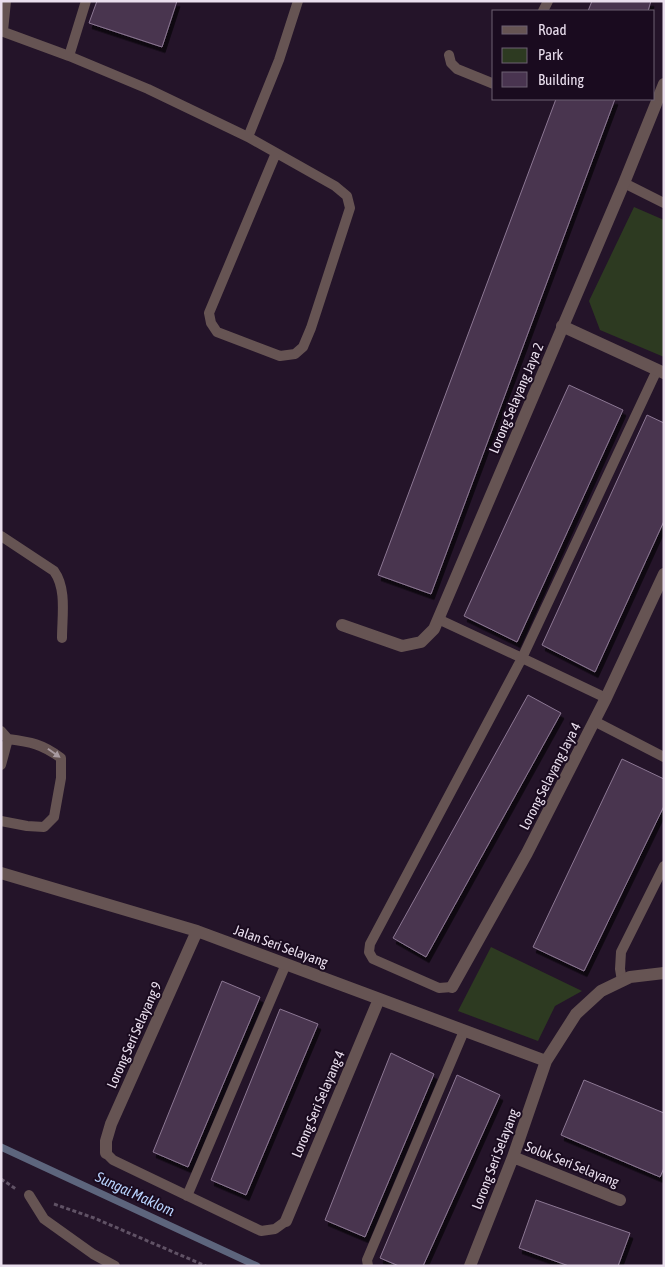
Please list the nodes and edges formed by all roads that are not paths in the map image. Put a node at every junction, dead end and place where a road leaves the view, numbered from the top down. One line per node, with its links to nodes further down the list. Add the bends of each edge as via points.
1 (6, 1): 4 (lane)
2 (86, 1): 6 (lane)
3 (298, 1): 9 (lane, via 279,60)
4 (2, 31): 6 (lane)
5 (449, 55): 7 (lane, via 451,63 458,69)
6 (69, 56): 9 (lane, via 148,89)
7 (492, 83)
8 (664, 84): 11 (street, Lorong Selayang Jaya 2)
9 (248, 137): 10 (lane)
10 (276, 153): 10 (lane, via 335,186 347,196 350,208 303,347 295,354 280,356 216,332 209,313)
11 (624, 183): 12 (lane); 13 (street, Lorong Selayang Jaya 2)
12 (664, 203)
13 (562, 326): 14 (street); 17 (street, Lorong Selayang Jaya 2)
14 (660, 372): 20 (lane)
15 (1, 536): 19 (lane, via 54,570 59,578 62,587)
16 (664, 574): 21 (street, Lorong Selayang Jaya 4)
17 (438, 619): 18 (street, Lorong Selayang Jaya 2, via 434,629 421,642 402,646); 20 (lane)
18 (342, 625)
19 (62, 638)
20 (522, 658): 21 (lane); 33 (lane, via 370,944 369,952 373,959 439,988)
21 (606, 698): 22 (street, Lorong Selayang Jaya 4)
22 (594, 721): 24 (lane); 33 (street, Lorong Selayang Jaya 4, via 527,853)
23 (5, 735): 25 (lane); 26 (lane, one-way to 26, via 48,748 61,758 61,778 54,817 44,827)
24 (664, 758)
25 (1, 764)
26 (1, 821)
27 (664, 866): 32 (lane, via 621,952)
28 (1, 873): 29 (street, Jalan Seri Selayang)
29 (197, 931): 30 (street, Jalan Seri Selayang); 37 (street, Lorong Seri Selayang 9, via 111,1124)
30 (286, 964): 34 (street, Jalan Seri Selayang); 40 (lane)
31 (664, 973): 32 (street, Lorong Seri Selayang)
32 (622, 981): 36 (street, Lorong Seri Selayang, via 602,991 576,1014)
33 (452, 987)
34 (379, 999): 35 (street, Jalan Seri Selayang); 42 (street, Lorong Seri Selayang 4)
35 (464, 1031): 36 (street, Jalan Seri Selayang); 44 (lane, via 367,1260)
36 (546, 1061): 38 (street, Lorong Seri Selayang)
37 (106, 1153): 40 (lane)
38 (513, 1157): 41 (street, Solok Seri Selayang); 45 (street, Lorong Seri Selayang)
39 (29, 1195): 43 (lane, via 44,1219)
40 (186, 1196): 42 (lane, via 261,1231 276,1229)
41 (620, 1200)
42 (286, 1221)
43 (115, 1266)
44 (368, 1266)
45 (470, 1266)

